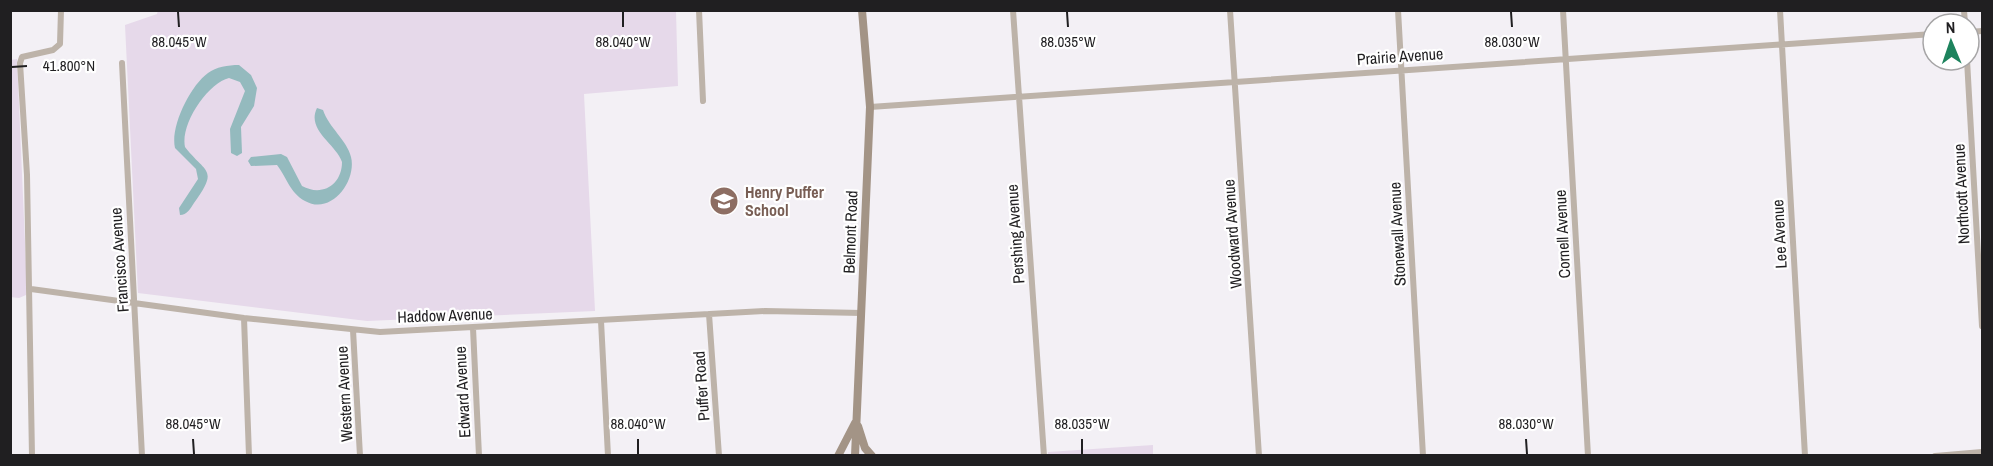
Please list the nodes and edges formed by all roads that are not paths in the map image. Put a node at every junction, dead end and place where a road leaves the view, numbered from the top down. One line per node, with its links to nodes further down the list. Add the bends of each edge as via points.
1 (61, 10): 19 (street, via 60,44 53,50 22,57 20,63)
2 (699, 10): 17 (street)
3 (862, 10): 18 (main road, Belmont Road)
4 (1013, 10): 16 (street, Pershing Avenue)
5 (1230, 10): 15 (street, Woodward Avenue)
6 (1398, 10): 13 (street, Stonewall Avenue)
7 (1563, 10): 11 (street, Cornell Avenue)
8 (1780, 10): 10 (street, Lee Avenue)
9 (1921, 35): 10 (street, Prairie Avenue)
10 (1782, 44): 11 (street, Prairie Avenue); 44 (street, Lee Avenue)
11 (1565, 58): 13 (street, Prairie Avenue); 43 (street, Cornell Avenue)
12 (122, 63): 20 (street, Francisco Avenue)
13 (1401, 69): 15 (street, Prairie Avenue); 42 (street, Stonewall Avenue)
14 (1968, 72): 25 (street, Northcott Avenue)
15 (1236, 80): 16 (street, Prairie Avenue); 41 (street, Woodward Avenue)
16 (1019, 96): 18 (street, Prairie Avenue); 40 (street, Pershing Avenue)
17 (703, 101)
18 (870, 107): 21 (main road, Belmont Road)
19 (31, 289): 20 (street, Haddow Avenue); 30 (street)
20 (136, 304): 23 (street, Haddow Avenue); 31 (street, Francisco Avenue)
21 (862, 313): 22 (street, Haddow Avenue); 28 (main road, Belmont Road)
22 (710, 314): 24 (street, Haddow Avenue); 36 (street, Puffer Road)
23 (244, 318): 27 (street, Haddow Avenue); 32 (street)
24 (601, 321): 26 (street, Haddow Avenue); 35 (street)
25 (1983, 326)
26 (473, 328): 27 (street, Haddow Avenue); 34 (street, Edward Avenue)
27 (354, 330): 33 (street, Western Avenue)
28 (856, 420): 37 (main road); 38 (main road, Belmont Road); 39 (main road, via 865,448)
29 (1983, 452): 45 (street)
30 (32, 456)
31 (142, 456)
32 (249, 456)
33 (360, 456)
34 (479, 456)
35 (608, 456)
36 (719, 456)
37 (838, 456)
38 (855, 456)
39 (872, 456)
40 (1044, 456)
41 (1260, 456)
42 (1423, 456)
43 (1588, 456)
44 (1805, 456)
45 (1935, 456)

